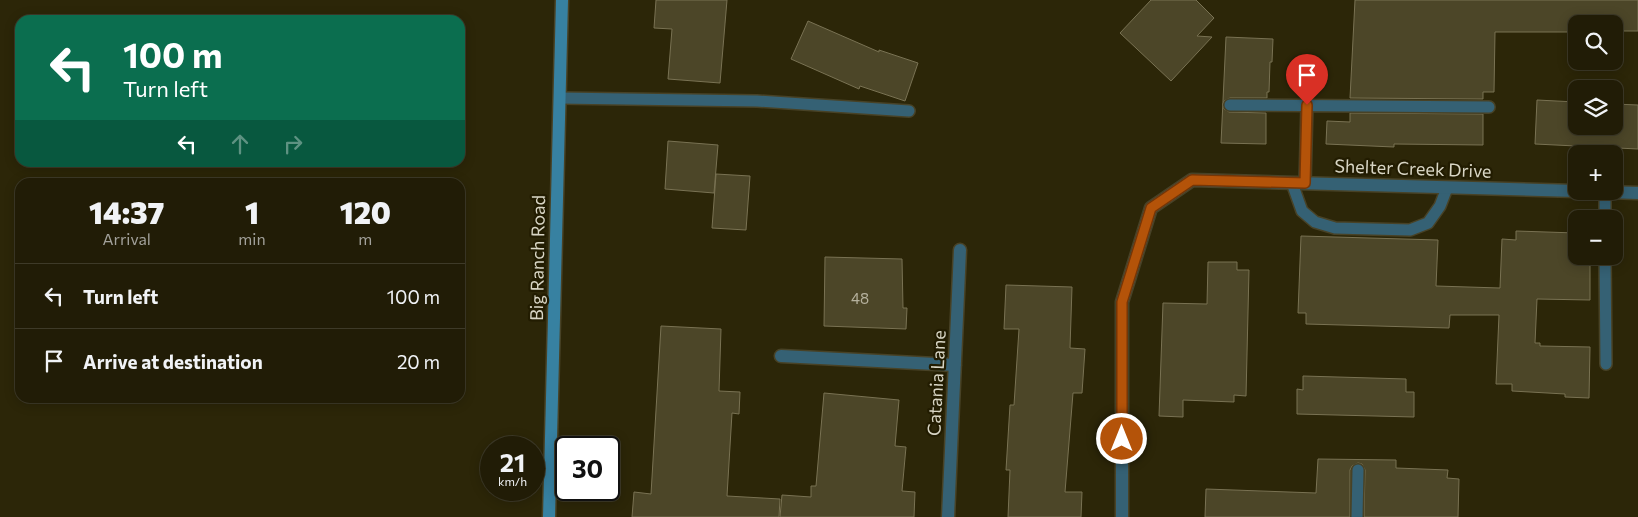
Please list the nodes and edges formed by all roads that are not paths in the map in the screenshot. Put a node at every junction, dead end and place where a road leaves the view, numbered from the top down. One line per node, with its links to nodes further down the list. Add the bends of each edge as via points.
1 (562, 0): 2 (street, Big Ranch Road)
2 (560, 98): 6 (lane, via 757,101); 19 (street, Big Ranch Road)
3 (1230, 105): 4 (lane)
4 (1307, 105): 5 (lane); 8 (lane)
5 (1489, 107)
6 (909, 111)
7 (1292, 183): 8 (street, Shelter Creek Drive); 9 (lane, via 1302,211 1315,222 1335,228 1410,230 1428,222 1440,206); 21 (street, Shelter Creek Drive, via 1192,180 1151,208 1122,302)
8 (1305, 183): 9 (street, Shelter Creek Drive)
9 (1447, 188): 10 (street, Shelter Creek Drive)
10 (1568, 191)
11 (1623, 193): 12 (street, Shelter Creek Drive)
12 (1638, 193)
13 (960, 250): 17 (street, Catania Lane)
14 (1605, 265): 16 (lane)
15 (781, 356): 17 (street)
16 (1606, 364)
17 (955, 365): 20 (street, Catania Lane)
18 (1358, 470): 22 (lane)
19 (549, 517)
20 (948, 517)
21 (1122, 517)
22 (1357, 517)

